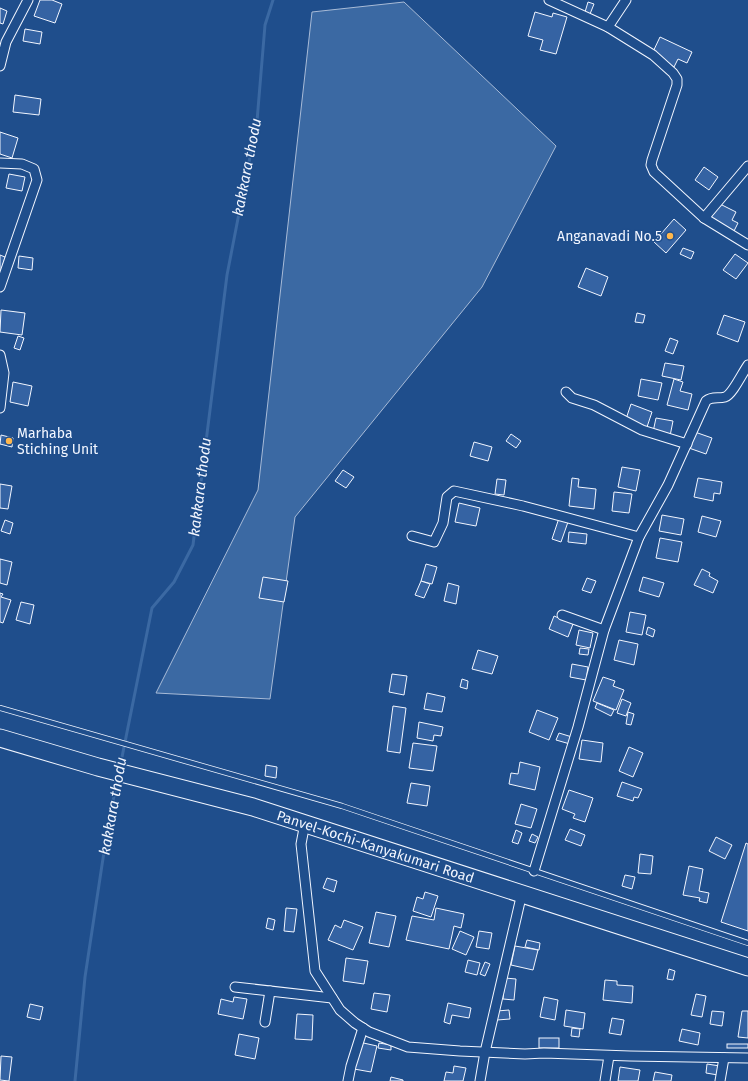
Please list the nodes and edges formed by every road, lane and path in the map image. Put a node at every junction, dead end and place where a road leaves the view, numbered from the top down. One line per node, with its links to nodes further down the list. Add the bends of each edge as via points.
1 (28, 0): 5 (street, via 6,42)
2 (549, 0): 4 (street)
3 (626, 0): 4 (street)
4 (608, 28): 8 (street, via 653,55 674,73 677,85 651,165 654,172)
5 (0, 66)
6 (0, 163): 10 (street, via 22,164 34,169 37,180)
7 (748, 166): 8 (street)
8 (704, 218): 9 (street)
9 (748, 245)
10 (0, 287)
11 (0, 355): 14 (street, via 4,373)
12 (748, 365): 15 (street, via 729,395 706,401)
13 (566, 392): 15 (street, via 572,398 594,405 642,430)
14 (0, 408)
15 (687, 444): 17 (street)
16 (412, 536): 17 (street, via 434,542 443,522 447,497 454,491 523,506)
17 (639, 537): 19 (street)
18 (562, 615): 19 (street)
19 (604, 630): 23 (street, via 578,727)
20 (0, 708): 23 (lane, via 342,806)
21 (0, 738): 22 (highway, Panvel-Kochi-Kanyakumari Road)
22 (305, 823): 24 (highway, Panvel-Kochi-Kanyakumari Road); 29 (street, via 301,844 315,971)
23 (534, 871): 25 (lane)
24 (522, 893): 26 (highway, Panvel-Kochi-Kanyakumari Road); 32 (street)
25 (748, 943)
26 (748, 967)
27 (235, 987): 28 (street)
28 (270, 991): 29 (street); 30 (street)
29 (332, 998): 31 (street, via 340,1010)
30 (265, 1022)
31 (363, 1028): 32 (street, via 408,1047); 36 (street)
32 (485, 1052): 33 (street); 37 (street)
33 (609, 1056): 34 (street); 38 (street)
34 (724, 1058): 35 (street); 39 (street)
35 (748, 1058)
36 (348, 1081)
37 (480, 1081)
38 (605, 1081)
39 (720, 1081)

